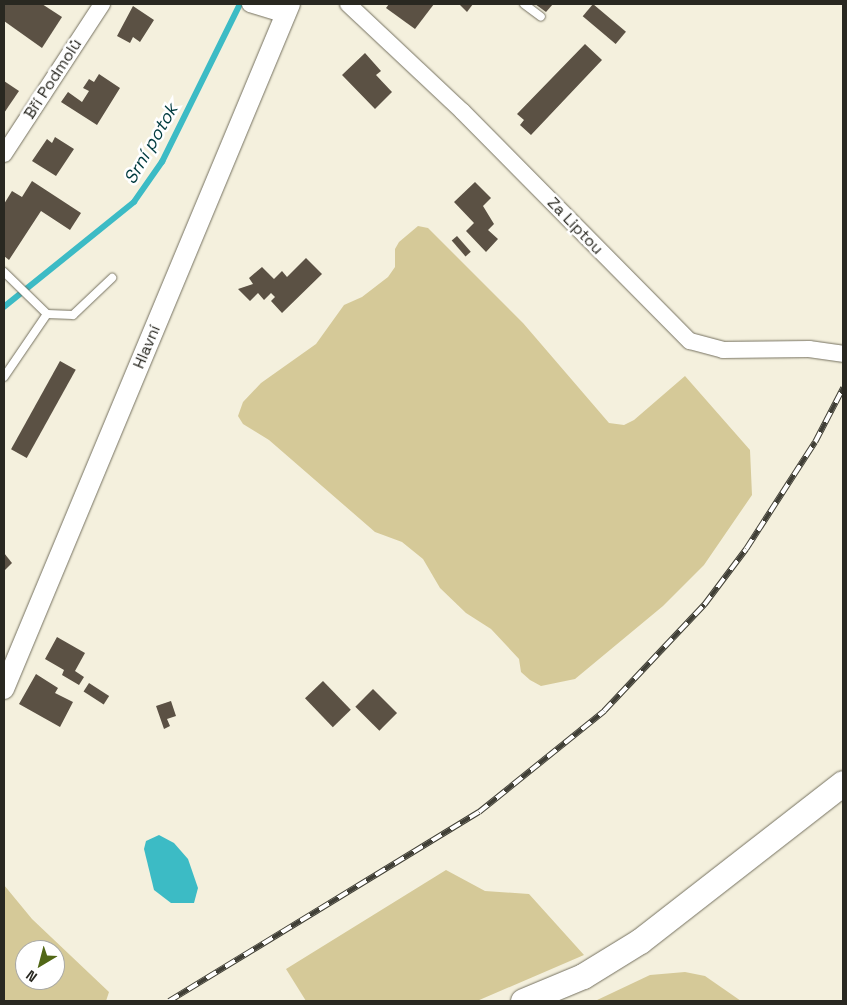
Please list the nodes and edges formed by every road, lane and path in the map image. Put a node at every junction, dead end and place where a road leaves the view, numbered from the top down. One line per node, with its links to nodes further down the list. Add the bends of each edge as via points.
1 (102, 4): 7 (street, Bří Podmolů)
2 (250, 4): 5 (street)
3 (348, 4): 11 (street, Za Liptou, via 462,111 690,341 723,350 809,349)
4 (524, 4): 6 (lane)
5 (288, 9): 13 (street, Hlavní)
6 (541, 17)
7 (4, 154)
8 (4, 272): 10 (lane)
9 (112, 278): 10 (lane, via 73,315)
10 (47, 314): 12 (lane)
11 (843, 354)
12 (4, 377)
13 (4, 690)
14 (843, 783): 15 (main road, via 632,946 583,976)
15 (523, 1001)

